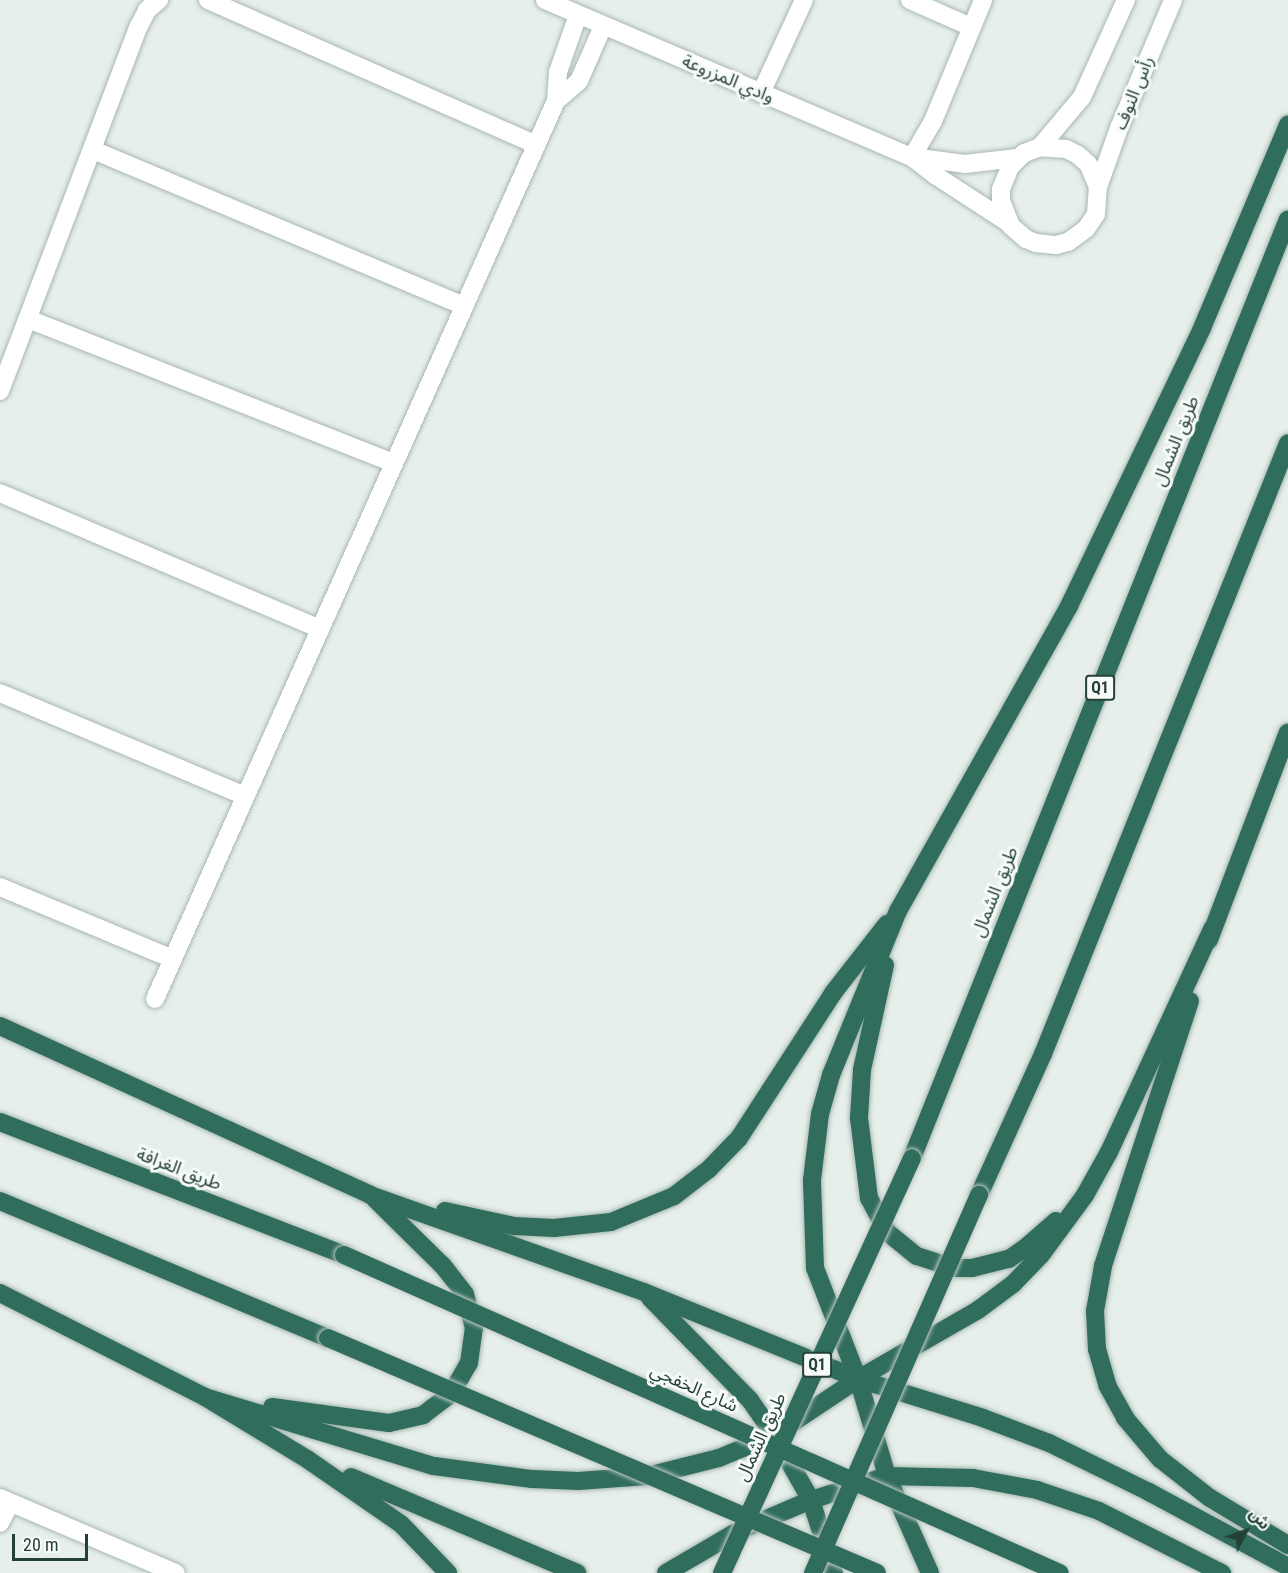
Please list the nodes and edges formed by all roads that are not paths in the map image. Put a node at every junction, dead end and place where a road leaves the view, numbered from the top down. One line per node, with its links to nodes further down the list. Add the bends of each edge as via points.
1 (159, 0): 17 (street, via 147,10 139,26)
2 (208, 0): 15 (street)
3 (545, 0): 9 (street, وادي المزروعة)
4 (804, 0): 12 (street)
5 (910, 0): 11 (street)
6 (983, 0): 11 (street)
7 (1126, 0): 16 (street, via 1082,97)
8 (1173, 0): 20 (street, رأس النوف, via 1142,69)
9 (578, 15): 10 (street, وادي المزروعة); 13 (street, via 558,72)
10 (603, 26): 12 (street, وادي المزروعة); 13 (street, via 579,81)
11 (970, 27): 18 (street, via 933,121)
12 (761, 93): 18 (street, وادي المزروعة)
13 (556, 101): 15 (street)
14 (1288, 124): 34 (highway, via 1202,328 1069,606)
15 (536, 145): 23 (street)
16 (1040, 147): 19 (street); 20 (street, via 1066,149 1078,155 1091,169)
17 (93, 150): 23 (street); 24 (street)
18 (912, 157): 19 (street, وادي المزروعة, via 965,164); 22 (street, وادي المزروعة)
19 (1017, 158): 22 (street, via 1001,189)
20 (1098, 187): 22 (street, via 1099,205 1092,222 1068,242 1036,243)
21 (1288, 219): 60 (highway, طريق الشمال / Q1, bridge, via 912,1158)
22 (1009, 223)
23 (464, 306): 27 (street)
24 (28, 319): 25 (street); 27 (street)
25 (0, 391)
26 (1288, 443): 61 (highway, bridge, via 1043,1054)
27 (394, 463): 29 (street)
28 (0, 493): 29 (street)
29 (320, 629): 32 (street)
30 (0, 693): 32 (street)
31 (1288, 732): 35 (highway)
32 (245, 796): 36 (street)
33 (0, 887): 36 (street)
34 (898, 911): 40 (highway, via 833,993 740,1138 674,1196 611,1222 554,1228 514,1226); 41 (highway, via 859,1096 865,1180 876,1216 901,1246 916,1257 953,1268 972,1269 991,1265 1025,1248); 46 (highway, via 831,1075 820,1114 812,1180 815,1268)
35 (1212, 929): 41 (highway, via 1109,1152); 54 (highway, via 1103,1266 1094,1330 1107,1384 1138,1436 1177,1474 1210,1498)
36 (173, 959): 37 (street)
37 (155, 999)
38 (0, 1026): 40 (highway)
39 (0, 1122): 43 (highway, طريق الغرافة)
40 (370, 1195): 44 (highway); 47 (highway, via 443,1266 465,1294 474,1328 471,1352 451,1394 423,1414 389,1423)
41 (1085, 1195): 46 (highway, via 1041,1255 1013,1284 978,1310)
42 (0, 1201): 63 (highway, bridge)
43 (344, 1255): 65 (highway, شارع الخفجي, bridge)
44 (644, 1292): 46 (highway); 48 (highway, via 750,1400)
45 (0, 1293): 47 (highway)
46 (858, 1379): 48 (highway); 50 (highway); 55 (highway, via 1049,1443)
47 (205, 1397): 48 (highway, via 434,1466 532,1479 578,1481 647,1476 719,1458); 49 (highway)
48 (774, 1435): 51 (highway)
49 (308, 1459): 57 (highway, via 401,1524); 58 (highway)
50 (887, 1476): 51 (highway); 64 (highway); 66 (highway, via 973,1479 1037,1490 1099,1511)
51 (811, 1500): 59 (highway, via 711,1544); 62 (highway)
52 (5, 1501): 53 (street); 56 (street)
53 (0, 1523)
54 (1288, 1545)
55 (1288, 1567)
56 (176, 1573)
57 (447, 1573)
58 (576, 1573)
59 (666, 1573)
60 (722, 1573)
61 (813, 1573)
62 (834, 1573)
63 (877, 1573)
64 (930, 1573)
65 (1060, 1573)
66 (1222, 1573)

